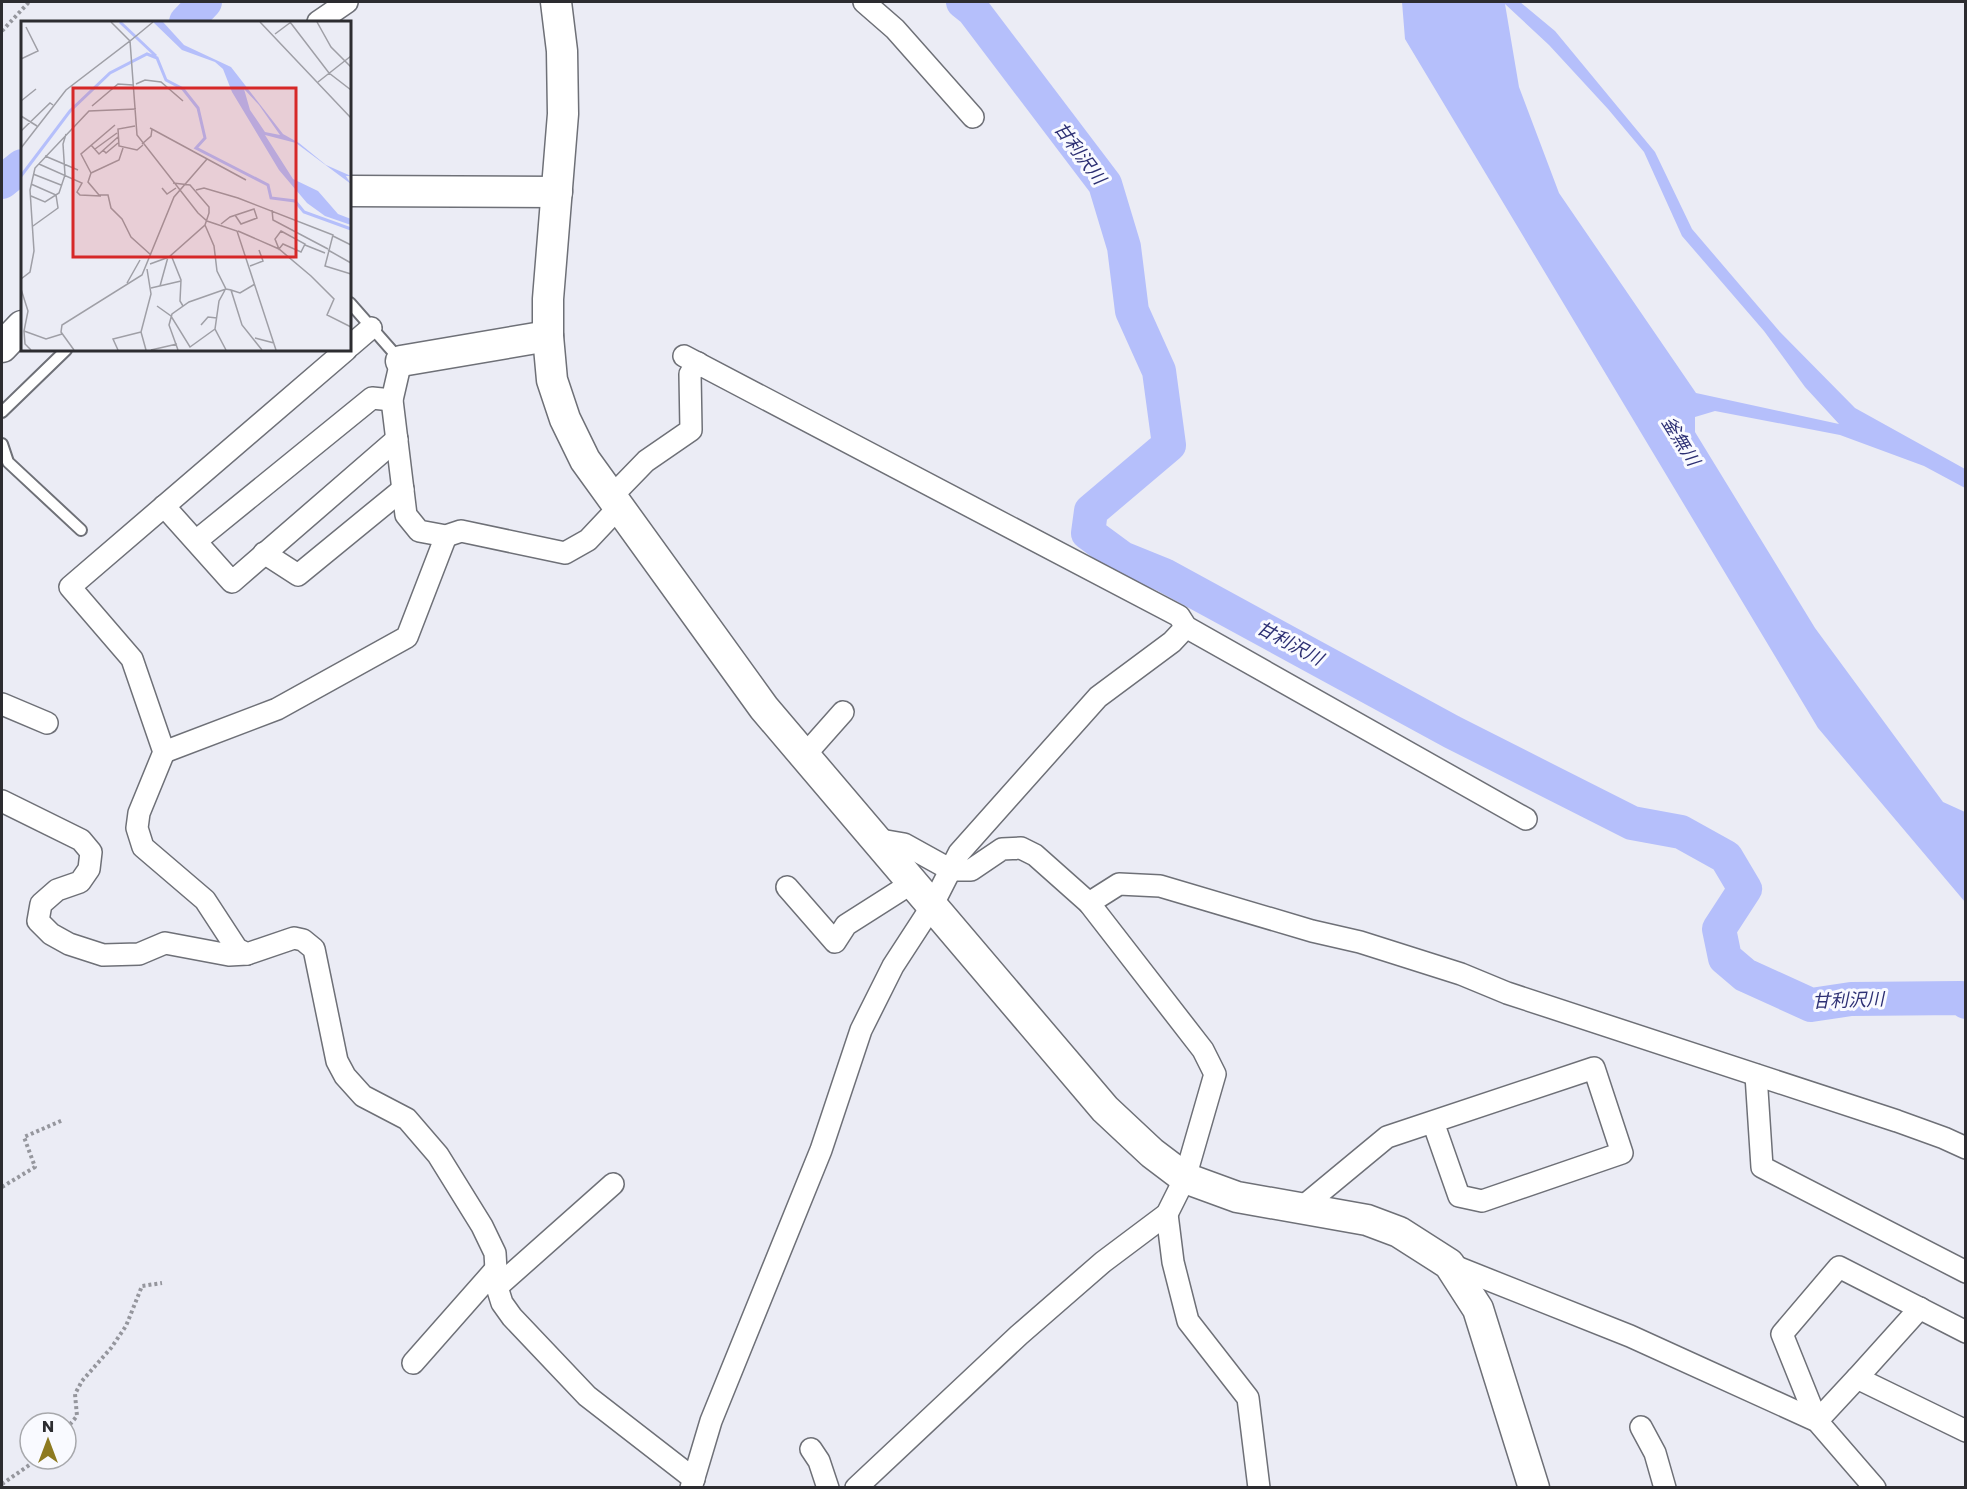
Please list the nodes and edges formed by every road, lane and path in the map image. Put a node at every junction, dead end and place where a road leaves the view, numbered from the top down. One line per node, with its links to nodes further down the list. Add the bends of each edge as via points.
1 (29, 2): 6 (path)
2 (346, 2): 5 (street)
3 (556, 2): 9 (street, via 563,114)
4 (864, 2): 7 (street, via 895,29)
5 (319, 21)
6 (2, 31)
7 (973, 117)
8 (351, 191): 9 (street)
9 (556, 192): 13 (street)
10 (351, 304): 12 (lane)
11 (21, 327): 15 (street)
12 (371, 328): 14 (street); 18 (lane)
13 (548, 336): 18 (street); 24 (street, via 552,380 565,418 585,460)
14 (351, 345)
15 (2, 347)
16 (65, 351): 20 (lane)
17 (345, 351): 25 (street)
18 (401, 361): 19 (street)
19 (392, 400): 21 (street); 28 (street, via 372,398)
20 (2, 412)
21 (397, 439): 23 (street); 29 (street)
22 (2, 444): 26 (lane, via 8,462)
23 (403, 489): 27 (street, via 406,515 419,531); 29 (street, via 298,575)
24 (616, 502): 27 (street, via 588,540 565,554 461,531); 30 (street, via 646,461 691,429 691,359 1179,616); 35 (street, via 764,708)
25 (164, 506): 28 (street); 34 (street, via 70,587 132,659)
26 (81, 530)
27 (446, 536): 34 (street, via 407,637 277,709)
28 (196, 542): 29 (street, via 231,582)
29 (264, 554)
30 (1186, 627): 37 (street); 39 (street, via 1172,642 1098,697 960,853)
31 (2, 704): 33 (street)
32 (843, 712): 35 (street)
33 (47, 723)
34 (164, 752): 44 (street, via 139,813 137,828 143,847 205,900 237,949)
35 (804, 756): 38 (street)
36 (2, 801): 44 (street, via 81,840 91,852 89,869 80,882 57,890 41,904 38,921 51,934 69,945 103,955 139,954 165,943 229,956)
37 (1526, 819)
38 (875, 839): 39 (street, via 904,844); 40 (street)
39 (951, 870): 42 (street, via 971,870 1002,849 1021,848 1035,855); 43 (street)
40 (912, 883): 41 (street, via 846,925 835,942); 43 (street)
41 (787, 887)
42 (1089, 903): 45 (street, via 1119,885 1160,886 1371,945); 49 (street, via 1203,1050 1215,1074)
43 (932, 906): 49 (street, via 1105,1109); 70 (street, via 893,966 861,1030 821,1150 711,1421)
44 (247, 954): 56 (street, via 294,938 314,949 337,1061 345,1076 363,1096 407,1119 438,1155 495,1253)
45 (1756, 1075): 48 (street, via 1897,1121); 55 (street, via 1762,1167)
46 (63, 1120): 51 (path, via 24,1137 35,1167)
47 (1433, 1122): 47 (street, via 1594,1068 1622,1153 1482,1201 1459,1196); 52 (street, via 1387,1137)
48 (1965, 1148)
49 (1185, 1178): 52 (street, via 1237,1197); 53 (street)
50 (613, 1184): 56 (street)
51 (2, 1187)
52 (1300, 1209): 54 (street, via 1367,1220 1399,1232)
53 (1167, 1214): 68 (street, via 1103,1262 1019,1335); 72 (street, via 1173,1262 1188,1321 1248,1398)
54 (1449, 1264): 63 (street, via 1630,1336); 73 (street, via 1478,1309)
55 (1965, 1272)
56 (496, 1278): 60 (street); 70 (street, via 502,1303 512,1317 587,1396)
57 (162, 1283): 62 (path, via 142,1286 126,1326 75,1394)
58 (1920, 1308): 59 (street); 61 (street); 63 (street, via 1839,1267 1782,1334)
59 (1965, 1332)
60 (413, 1363)
61 (1857, 1377): 63 (street); 65 (street)
62 (77, 1411)
63 (1817, 1421): 75 (street)
64 (1641, 1427): 74 (street, via 1655,1453)
65 (1965, 1431)
66 (811, 1449): 71 (street)
67 (21, 1471): 69 (path)
68 (868, 1483)
69 (2, 1484)
70 (692, 1484)
71 (828, 1488)
72 (1258, 1488)
73 (1534, 1488)
74 (1665, 1488)
75 (1875, 1488)

